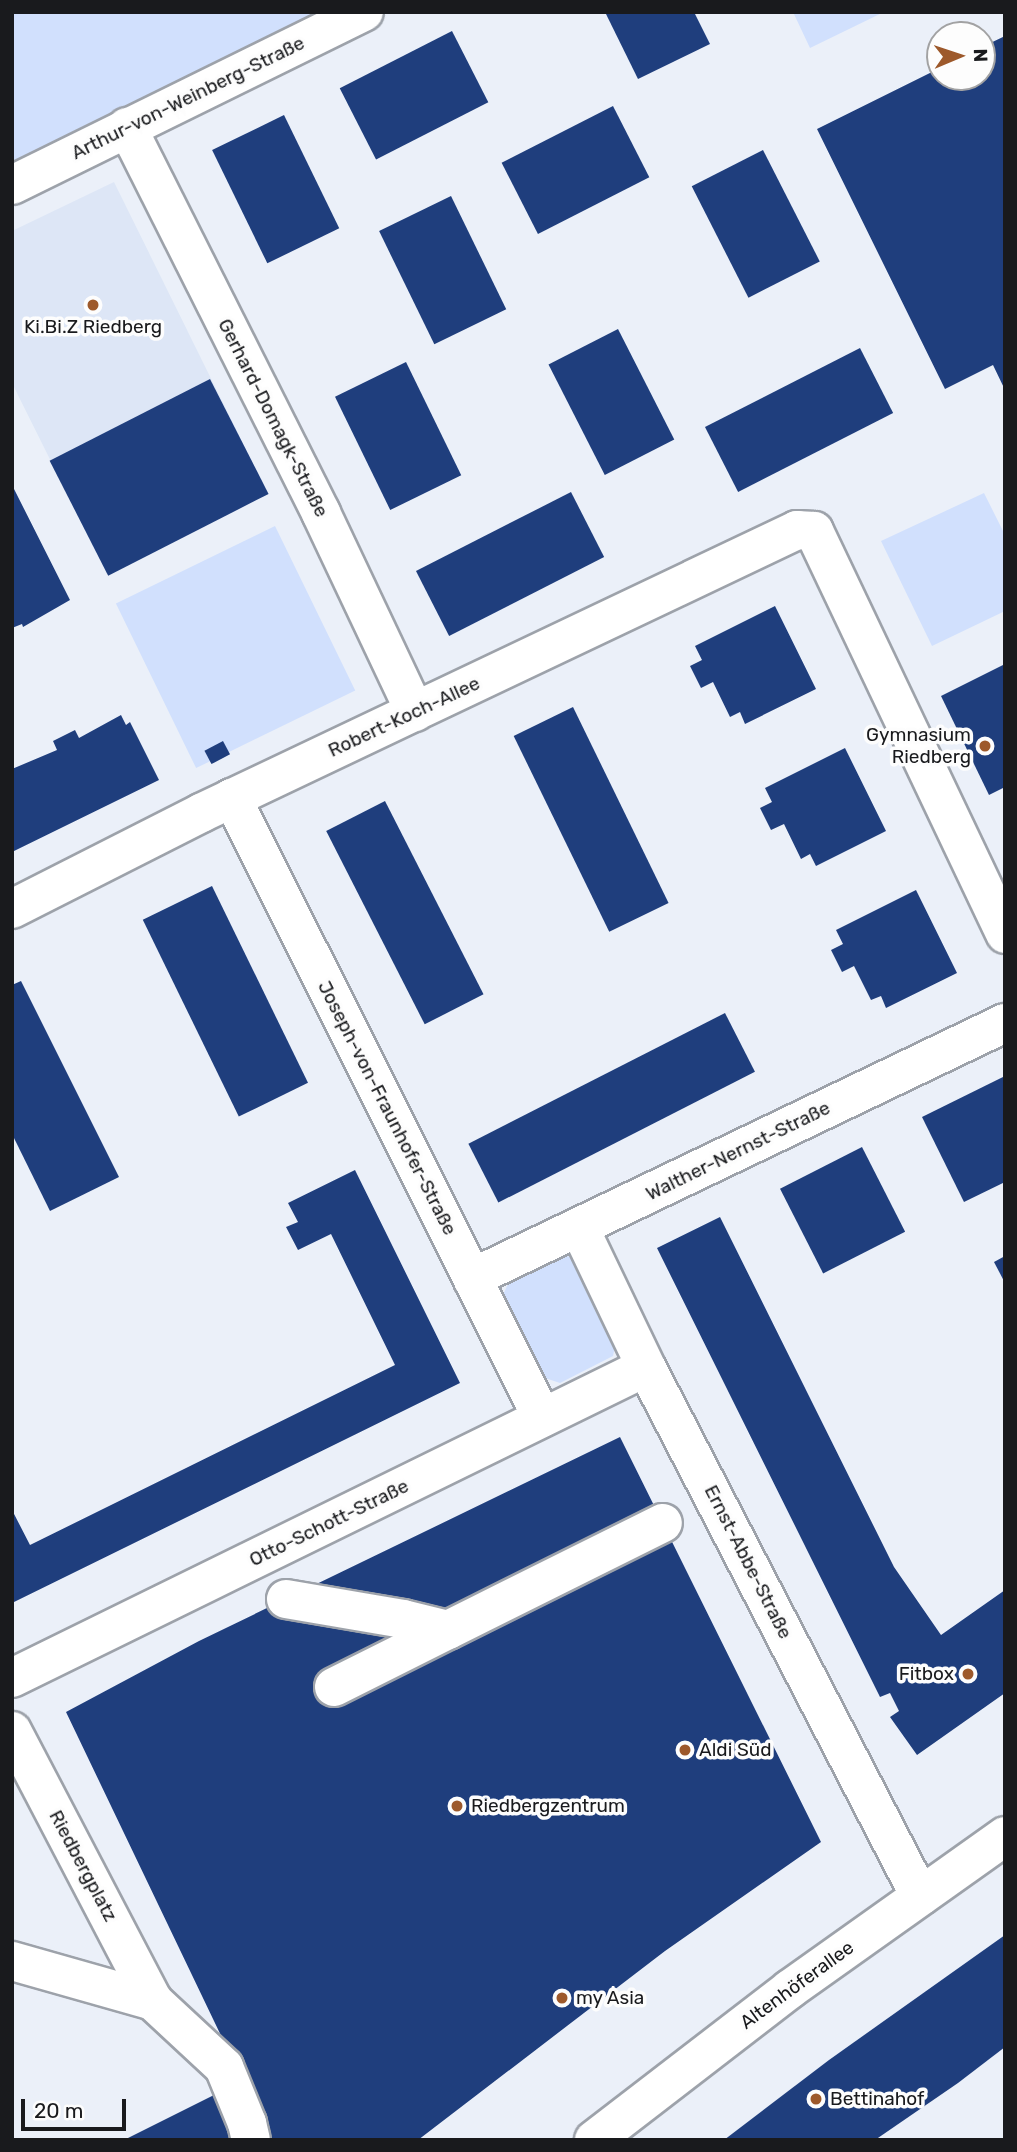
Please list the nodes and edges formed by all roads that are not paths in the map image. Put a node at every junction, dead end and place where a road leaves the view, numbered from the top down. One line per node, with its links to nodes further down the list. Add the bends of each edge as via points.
1 (363, 12): 2 (street, Arthur-von-Weinberg-Straße)
2 (127, 127): 3 (street, Arthur-von-Weinberg-Straße); 4 (street, Gerhard-Domagk-Straße, via 321,513)
3 (12, 185)
4 (415, 712): 5 (street, Robert-Koch-Allee); 7 (street, Robert-Koch-Allee, via 797,530 814,531)
5 (232, 798): 6 (street, Robert-Koch-Allee); 10 (street, Joseph-von-Fraunhofer-Straße)
6 (12, 909)
7 (1005, 934)
8 (1005, 1023): 9 (street, Walther-Nernst-Straße)
9 (579, 1227): 10 (street, Walther-Nernst-Straße); 11 (street, Ernst-Abbe-Straße)
10 (472, 1278): 12 (street, Joseph-von-Fraunhofer-Straße)
11 (646, 1367): 12 (street, Otto-Schott-Straße); 20 (street, Ernst-Abbe-Straße)
12 (542, 1418): 16 (street, Otto-Schott-Straße)
13 (663, 1523): 15 (street)
14 (286, 1599): 15 (street)
15 (448, 1630): 17 (street)
16 (12, 1678)
17 (334, 1687)
18 (12, 1731): 22 (street, Riedbergplatz)
19 (1005, 1836): 20 (street, Altenhöferallee)
20 (920, 1896): 24 (street, Altenhöferallee)
21 (12, 1961): 22 (street, Riedbergplatz)
22 (153, 2001): 23 (street, Riedbergplatz, via 224,2067)
23 (251, 2140)
24 (594, 2140)

